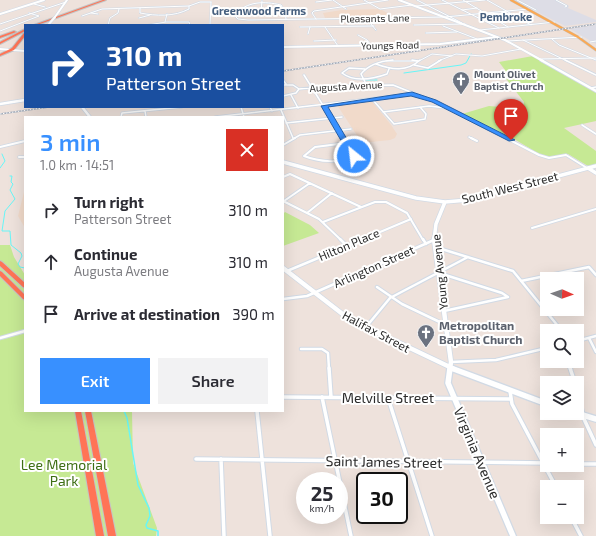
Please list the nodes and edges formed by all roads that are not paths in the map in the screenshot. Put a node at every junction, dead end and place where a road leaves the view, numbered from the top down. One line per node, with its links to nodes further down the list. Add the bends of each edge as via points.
1 (44, 0): 43 (street)
2 (47, 0): 23 (street)
3 (105, 0): 58 (highway)
4 (108, 0): 38 (highway)
5 (332, 0): 19 (street); 27 (street)
6 (364, 0): 21 (street)
7 (388, 0): 21 (street)
8 (399, 0): 24 (street)
9 (417, 0): 25 (street)
10 (442, 0): 22 (street)
11 (463, 0): 20 (street)
12 (486, 0): 20 (street); 37 (street)
13 (511, 0): 36 (main road)
14 (517, 0): 36 (street, Pleasants Lane, via 536,10)
15 (556, 0): 30 (street, via 567,6)
16 (67, 1): 29 (street); 61 (street, bridge)
17 (211, 1): 26 (street); 65 (street)
18 (262, 1): 40 (street); 53 (street, via 280,5); 53 (street, Pleasants Lane, via 244,5 234,16 243,20)
19 (316, 2)
20 (466, 2): 22 (street); 34 (street)
21 (369, 3): 24 (street, via 380,10); 27 (street)
22 (448, 3): 25 (street); 35 (street)
23 (34, 4): 29 (street); 43 (street)
24 (412, 5): 28 (street)
25 (427, 5): 28 (street); 50 (street)
26 (189, 6): 32 (street); 46 (street, via 187,11)
27 (343, 6): 33 (street); 54 (street, via 313,11)
28 (416, 6): 49 (street)
29 (46, 7): 41 (street)
30 (565, 7)
31 (120, 8): 32 (street); 39 (street); 62 (street, via 118,14 110,18)
32 (140, 8): 45 (street, via 140,12)
33 (346, 8)
34 (477, 8): 35 (street); 42 (street)
35 (462, 10): 47 (street)
36 (530, 10): 37 (street, Pleasants Lane); 56 (main road)
37 (507, 11): 42 (street, Pleasants Lane); 69 (street)
38 (77, 12): 59 (highway); 60 (highway)
39 (91, 12): 44 (street); 48 (street)
40 (262, 12)
41 (29, 13): 57 (street); 80 (street, via 39,16)
42 (485, 13): 47 (street, Pleasants Lane); 74 (street)
43 (0, 14)
44 (98, 14)
45 (150, 14): 46 (street); 51 (street)
46 (167, 14): 55 (street)
47 (471, 14): 50 (street, Pleasants Lane); 75 (street)
48 (82, 16)
49 (445, 17): 50 (street, Pleasants Lane); 52 (street, Pleasants Lane); 66 (street)
50 (450, 17): 66 (street)
51 (139, 18)
52 (366, 18): 54 (street, Pleasants Lane); 70 (street)
53 (286, 19): 54 (street, Pleasants Lane)
54 (316, 19)
55 (165, 22): 63 (street); 64 (street, via 186,21)
56 (554, 22): 69 (street); 88 (main road)
57 (0, 24)
58 (38, 24)
59 (42, 24)
60 (46, 24)
61 (50, 24)
62 (108, 24)
63 (156, 24)
64 (190, 24)
65 (210, 24)
66 (464, 24): 68 (street); 79 (street)
67 (414, 25): 68 (street)
68 (440, 25): 81 (street)
69 (531, 25): 74 (street)
70 (374, 26): 73 (street); 78 (street)
71 (300, 27): 72 (street)
72 (310, 27): 73 (street); 83 (street)
73 (325, 27): 91 (street)
74 (508, 27): 75 (street)
75 (499, 28): 79 (street)
76 (24, 29): 87 (highway)
77 (24, 30): 95 (highway)
78 (376, 30)
79 (480, 30): 86 (street)
80 (0, 31)
81 (459, 32): 82 (street); 90 (street)
82 (426, 33)
83 (308, 34)
84 (24, 35): 104 (highway)
85 (358, 36): 98 (street)
86 (498, 36): 90 (street, Youngs Road); 93 (street)
87 (0, 37)
88 (581, 37): 89 (street); 97 (main road); 101 (main road)
89 (551, 38): 92 (street); 109 (street, via 559,45)
90 (478, 39): 98 (street, Youngs Road, via 440,44)
91 (336, 40): 96 (street); 99 (street)
92 (523, 40): 93 (street); 108 (street)
93 (507, 41): 103 (street)
94 (596, 41): 97 (street)
95 (0, 42)
96 (314, 42)
97 (590, 42): 101 (main road)
98 (371, 45): 99 (street, Youngs Road)
99 (338, 46): 100 (street, Youngs Road)
100 (284, 47)
101 (595, 48)
102 (0, 49): 104 (street)
103 (521, 49): 107 (street, via 482,56 464,53); 110 (street)
104 (9, 51): 105 (street); 106 (highway)
105 (24, 52)
106 (0, 55)
107 (452, 56): 112 (street, via 430,55); 114 (street, via 428,68)
108 (561, 58): 109 (street); 110 (street); 118 (street)
109 (591, 58): 111 (street)
110 (539, 59): 124 (street)
111 (596, 59)
112 (418, 62): 113 (street, via 404,59); 114 (street)
113 (376, 64): 115 (street); 116 (street)
114 (414, 65): 116 (street)
115 (365, 69): 119 (street, via 361,74); 119 (street, via 349,68 342,72 348,78)
116 (389, 69): 119 (street, via 386,75)
117 (304, 75): 122 (street)
118 (596, 75)
119 (362, 78): 121 (street)
120 (284, 85): 125 (street)
121 (367, 86): 122 (street, Augusta Avenue); 126 (street, Augusta Avenue, via 391,84)
122 (313, 87): 125 (street, Augusta Avenue); 136 (street)
123 (596, 87): 124 (street)
124 (590, 88): 127 (street)
125 (299, 89): 129 (street, via 298,93)
126 (404, 90): 128 (street, Augusta Avenue); 131 (street)
127 (596, 91)
128 (412, 94): 131 (street); 133 (street, Augusta Avenue)
129 (291, 95): 130 (street); 141 (street)
130 (284, 96)
131 (400, 96): 132 (street)
132 (372, 99): 136 (street); 146 (street)
133 (430, 99): 137 (street); 142 (street, Augusta Avenue)
134 (24, 100): 135 (street)
135 (0, 104)
136 (324, 106): 141 (street); 153 (street)
137 (428, 106): 138 (street); 142 (street)
138 (420, 107): 146 (street); 146 (street, via 426,115 423,120 393,124)
139 (173, 108): 144 (street)
140 (270, 108): 145 (street)
141 (298, 108): 143 (street)
142 (448, 108): 170 (street, Augusta Avenue, via 539,155 549,158 566,155)
143 (281, 110): 145 (street); 150 (street)
144 (145, 111): 147 (street, via 122,113); 148 (street)
145 (272, 111): 149 (street)
146 (383, 112)
147 (121, 116)
148 (146, 116)
149 (243, 116)
150 (283, 116)
151 (342, 116): 153 (street)
152 (284, 118): 154 (street)
153 (331, 118): 154 (street); 157 (street)
154 (286, 123): 160 (street)
155 (582, 126): 158 (street)
156 (351, 129): 157 (street)
157 (339, 130): 160 (street, via 304,134); 163 (street)
158 (596, 134)
159 (469, 136): 162 (street)
160 (293, 138): 164 (street)
161 (24, 141): 165 (street)
162 (477, 141)
163 (347, 143): 163 (street, via 316,147 304,154 305,157 326,161 350,158 354,155)
164 (284, 145)
165 (0, 147)
166 (24, 156): 167 (street)
167 (19, 158)
168 (284, 162): 177 (street, South West Street, via 416,198)
169 (596, 166): 170 (street, South West Street)
170 (587, 168): 171 (street); 177 (street, South West Street, via 468,200)
171 (596, 173)
172 (284, 177): 173 (street, via 290,174)
173 (310, 183): 174 (street); 175 (street)
174 (332, 193): 178 (street); 180 (street)
175 (284, 200)
176 (284, 202): 180 (street)
177 (445, 202): 184 (street, Young Avenue)
178 (361, 207): 181 (street, via 378,201 386,202 402,209); 182 (street)
179 (596, 209): 183 (street)
180 (307, 213): 182 (street)
181 (411, 219): 185 (street); 186 (street, Hilton Place)
182 (322, 222): 186 (street)
183 (532, 228)
184 (434, 240): 185 (street, Arlington Street); 187 (street, Young Avenue)
185 (426, 244): 197 (street, Arlington Street)
186 (347, 246): 190 (street, Hilton Place)
187 (435, 247): 188 (street); 192 (street, Young Avenue)
188 (468, 257): 192 (street); 194 (street, via 512,270)
189 (0, 264): 195 (highway)
190 (285, 269): 197 (street, Halifax Street)
191 (0, 273): 198 (highway)
192 (439, 273): 200 (street); 201 (street, Young Avenue); 201 (street, via 508,296)
193 (596, 275): 194 (street, via 589,267)
194 (521, 281): 202 (street)
195 (24, 285)
196 (377, 287): 200 (street)
197 (314, 293): 199 (street, Arlington Street, via 298,298); 204 (street, Halifax Street, via 341,314)
198 (24, 297)
199 (284, 298)
200 (390, 298): 203 (street); 204 (street)
201 (444, 311): 203 (street, Young Avenue)
202 (556, 324)
203 (446, 325): 213 (street, Young Avenue)
204 (365, 327): 213 (street, Halifax Street)
205 (24, 331): 207 (street)
206 (596, 336): 208 (street)
207 (0, 338)
208 (589, 338): 209 (street); 212 (street)
209 (584, 339)
210 (301, 349): 217 (street, via 322,349 328,353)
211 (540, 350): 213 (street, via 496,360)
212 (596, 352)
213 (450, 365): 214 (street, Halifax Street); 219 (street, Virginia Avenue, via 448,383)
214 (510, 392): 220 (street); 221 (street, Halifax Street)
215 (284, 397): 216 (street, Melville Street)
216 (322, 397): 217 (street, Melville Street); 233 (street)
217 (331, 397): 218 (street, Melville Street)
218 (388, 398): 219 (street, Melville Street); 234 (street)
219 (453, 398): 220 (street, Melville Street); 235 (street, Virginia Avenue)
220 (510, 399): 229 (street)
221 (540, 402)
222 (78, 412): 240 (highway)
223 (88, 412): 241 (highway)
224 (257, 412): 232 (street)
225 (584, 415): 227 (street)
226 (584, 417): 228 (street)
227 (596, 420)
228 (596, 445)
229 (540, 454)
230 (196, 459): 231 (street, Saint James Street)
231 (221, 460): 232 (street, Saint James Street); 242 (street)
232 (262, 460): 233 (street, Saint James Street); 243 (street)
233 (335, 461): 234 (street, Saint James Street); 244 (street)
234 (408, 462): 235 (street, Saint James Street); 245 (street)
235 (481, 463): 236 (street, Saint James Street); 246 (street, Virginia Avenue)
236 (540, 463)
237 (584, 464): 238 (street)
238 (596, 464)
239 (575, 524): 247 (street)
240 (100, 536)
241 (112, 536)
242 (224, 536)
243 (270, 536)
244 (351, 536)
245 (432, 536)
246 (513, 536)
247 (581, 536)

